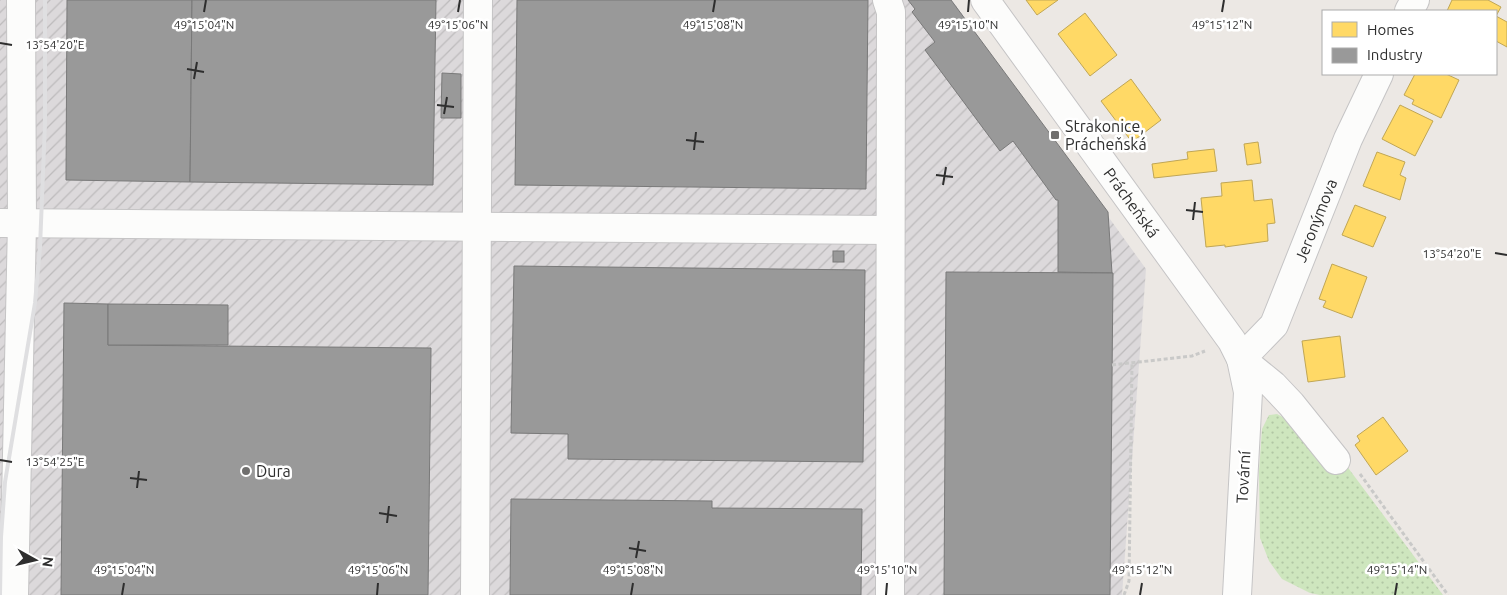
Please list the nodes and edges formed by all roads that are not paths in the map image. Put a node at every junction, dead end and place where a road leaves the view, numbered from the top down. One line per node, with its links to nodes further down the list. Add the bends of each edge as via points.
1 (21, 0): 6 (street)
2 (478, 0): 7 (street)
3 (887, 0): 8 (street, via 891,12)
4 (985, 0): 9 (street, Prácheňská)
5 (1380, 75): 9 (street, Jeronýmova, via 1348,140 1274,325)
6 (11, 223): 7 (street); 11 (street)
7 (477, 227): 8 (street); 12 (street)
8 (890, 230): 13 (street)
9 (1236, 350): 10 (street, via 1291,404); 14 (street, Tovární, via 1248,392)
10 (1336, 460)
11 (14, 595)
12 (475, 595)
13 (890, 595)
14 (1237, 595)

